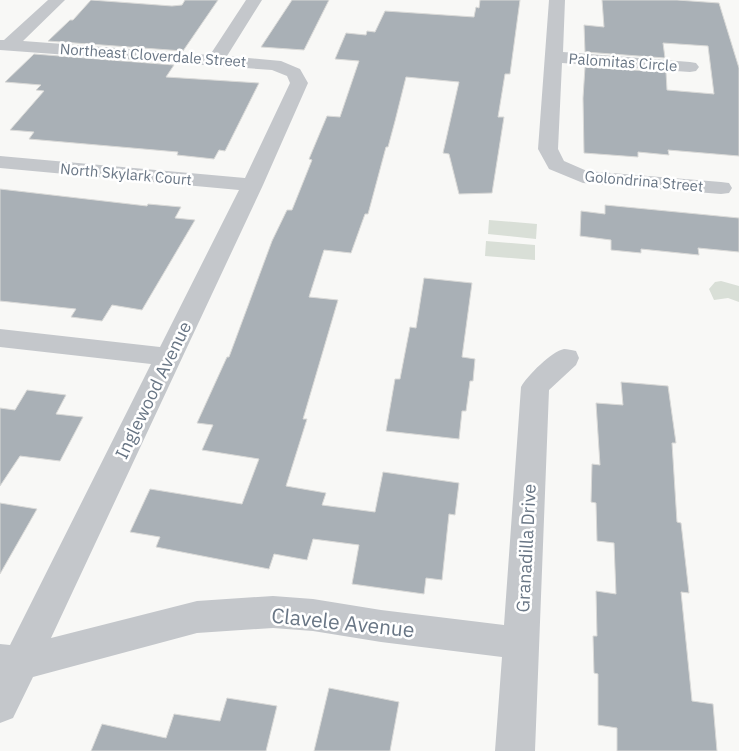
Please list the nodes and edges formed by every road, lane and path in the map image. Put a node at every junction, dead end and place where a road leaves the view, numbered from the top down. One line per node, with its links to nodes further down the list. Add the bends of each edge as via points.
1 (57, 0): 4 (street)
2 (254, 0): 6 (street)
3 (557, 0): 5 (street, Golondrina Street)
4 (5, 44): 6 (street, Northeast Cloverdale Street)
5 (555, 57): 7 (street, Palomitas Circle); 11 (street, Golondrina Street, via 548,149 556,165 583,177)
6 (216, 60): 8 (street, Northeast Cloverdale Street, via 275,65)
7 (690, 67)
8 (294, 73): 10 (street, Inglewood Avenue, via 299,83)
9 (0, 162): 10 (street, North Skylark Court)
10 (252, 185): 13 (street, Inglewood Avenue)
11 (721, 188)
12 (0, 338): 13 (street)
13 (168, 357): 16 (street, Inglewood Avenue)
14 (566, 358): 15 (street, Granadilla Drive, via 535,387)
15 (520, 643): 16 (street, Clavele Avenue, via 273,612 197,617); 18 (street, Granadilla Drive)
16 (11, 662): 17 (street, Inglewood Avenue)
17 (0, 705)
18 (515, 751)

